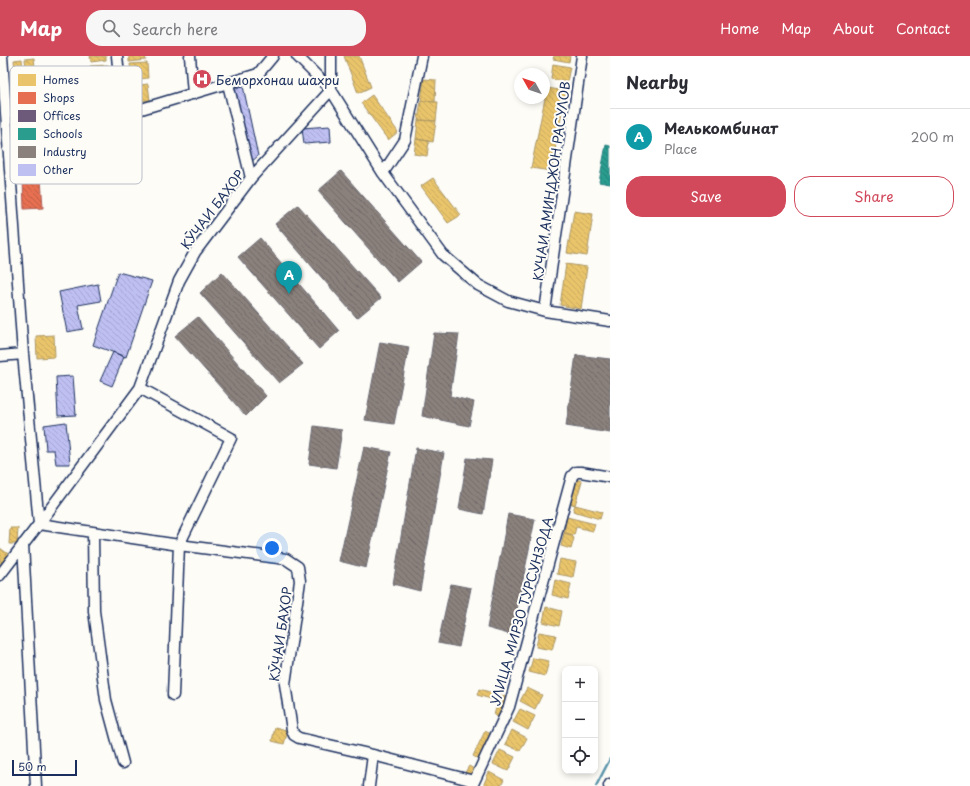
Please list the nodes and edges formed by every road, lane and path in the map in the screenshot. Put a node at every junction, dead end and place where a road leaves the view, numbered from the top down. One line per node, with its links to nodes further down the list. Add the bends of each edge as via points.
1 (2, 56): 14 (street)
2 (117, 56): 9 (street)
3 (190, 56): 12 (street)
4 (273, 56): 10 (street, via 258,74)
5 (297, 56): 11 (street)
6 (331, 56): 11 (street)
7 (422, 56): 15 (street, via 405,140)
8 (582, 56): 19 (street, КУЧАИ АМИНДЖОН РАСУЛОВ)
9 (118, 66)
10 (228, 84): 12 (street); 17 (street)
11 (331, 90): 15 (street); 17 (street, КӮЧАИ БАҲОР)
12 (193, 94): 13 (street)
13 (142, 109)
14 (8, 149): 16 (street)
15 (383, 173): 19 (street, via 443,255 478,285 508,301)
16 (10, 176)
17 (251, 178): 23 (street, КӮЧАИ БАҲОР, via 195,252 179,281)
18 (11, 184): 21 (street)
19 (545, 311): 20 (street)
20 (610, 321)
21 (23, 354): 22 (street); 25 (street)
22 (0, 356)
23 (140, 388): 25 (street, КӮЧАИ БАҲОР); 28 (street, via 231,438)
24 (610, 477): 33 (street, УЛИЦА МИРЗО ТУРСУНЗОДА, via 581,472 576,472 572,476 509,706)
25 (39, 524): 26 (street, КӮЧАИ БАҲОР); 27 (street, КӮЧАИ БАҲОР)
26 (92, 533): 28 (street, КӮЧАИ БАҲОР); 32 (street, via 94,611 106,700)
27 (23, 544): 29 (street, КӮЧАИ БАҲОР); 34 (street)
28 (179, 545): 30 (street); 31 (street, КӮЧАИ БАҲОР, via 286,559 298,567 300,581 285,684 292,730 299,738)
29 (0, 575)
30 (173, 695)
31 (373, 755): 33 (street, КӮЧАИ БАҲОР); 35 (street)
32 (123, 763)
33 (473, 784)
34 (36, 786)
35 (369, 786)

